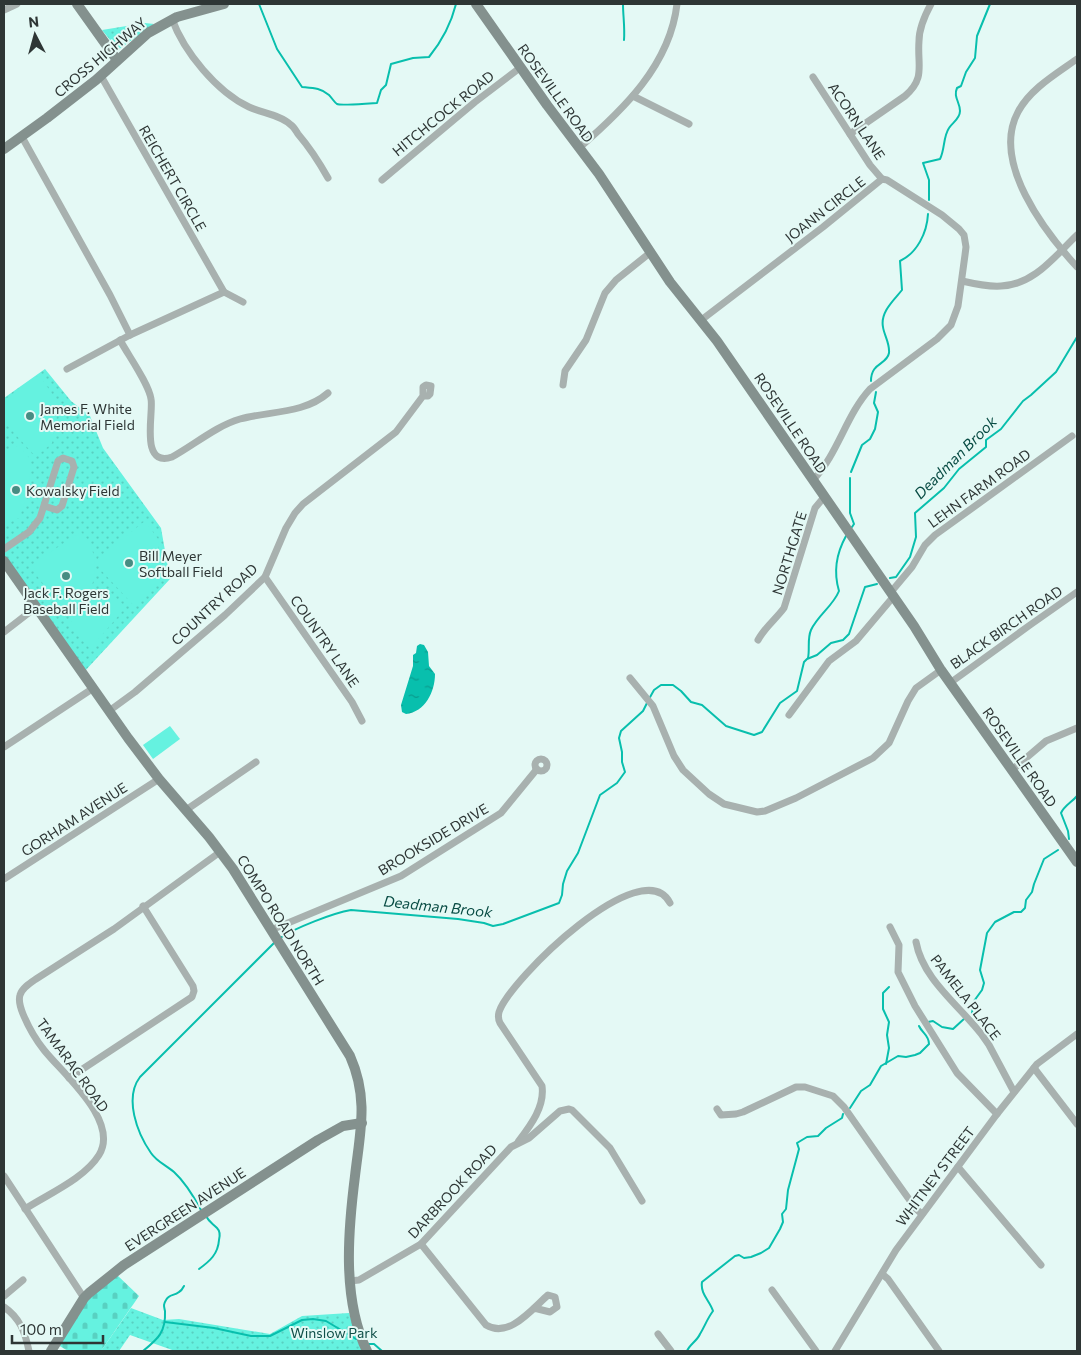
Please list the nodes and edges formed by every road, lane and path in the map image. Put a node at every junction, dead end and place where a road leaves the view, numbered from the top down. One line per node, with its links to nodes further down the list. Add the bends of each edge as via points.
1 (17, 4): 7 (street)
2 (77, 4): 10 (main road)
3 (224, 4): 8 (main road, CROSS HIGHWAY)
4 (476, 4): 11 (main road, ROSEVILLE ROAD)
5 (677, 4): 14 (street, via 667,42)
6 (931, 4): 16 (street, via 919,36 918,81 906,96)
7 (4, 10)
8 (172, 19): 10 (main road, CROSS HIGHWAY, via 144,35); 20 (street, via 185,48 199,66 238,102 293,126)
9 (1077, 59): 24 (street, via 1028,99 1017,114 1012,133 1014,162 1024,194)
10 (117, 60): 12 (main road, CROSS HIGHWAY)
11 (521, 67): 18 (main road, ROSEVILLE ROAD); 22 (street, HITCHCOCK ROAD)
12 (101, 76): 17 (main road, CROSS HIGHWAY); 28 (street, REICHERT CIRCLE)
13 (813, 77): 16 (street, ACORN LANE)
14 (633, 96): 15 (street); 18 (street, via 613,119)
15 (689, 124)
16 (850, 134): 21 (street, ACORN LANE)
17 (22, 137): 19 (main road, CROSS HIGHWAY); 31 (street)
18 (579, 148): 25 (main road, ROSEVILLE ROAD)
19 (4, 149)
20 (328, 178)
21 (882, 179): 27 (street, JOANN CIRCLE, via 942,215 964,235 966,247); 30 (street, JOANN CIRCLE)
22 (382, 180)
23 (1077, 235): 24 (street)
24 (1062, 250): 26 (street); 27 (street, via 1033,276 1013,285 990,286)
25 (651, 252): 30 (main road, ROSEVILLE ROAD); 34 (street, via 605,293 586,340 565,371)
26 (1077, 267)
27 (962, 281): 38 (street, JOANN CIRCLE, via 951,325 865,394 822,471)
28 (224, 292): 29 (street); 31 (street)
29 (243, 302)
30 (700, 321): 38 (main road, ROSEVILLE ROAD)
31 (130, 335): 32 (street)
32 (120, 340): 33 (street); 35 (street, via 152,399 150,441 160,458 172,456 238,420 309,405)
33 (67, 369)
34 (563, 385)
35 (328, 393)
36 (423, 396): 43 (street, COUNTRY ROAD, via 396,432 295,513)
37 (1072, 436): 45 (street, LEHN FARM ROAD, via 935,535)
38 (813, 480): 39 (main road, ROSEVILLE ROAD)
39 (825, 496): 45 (main road, ROSEVILLE ROAD); 48 (street, NORTHGATE, via 815,508 784,608)
40 (44, 506): 40 (street, via 58,461 63,458 72,461 74,467 62,506 57,510); 41 (street, via 40,518 29,532)
41 (4, 549)
42 (4, 561): 46 (main road, COMPO ROAD NORTH)
43 (265, 577): 53 (street, COUNTRY ROAD); 55 (street, COUNTRY LANE)
44 (1077, 592): 51 (street, BLACK BIRCH ROAD)
45 (892, 594): 49 (main road, ROSEVILLE ROAD); 54 (street, LEHN FARM ROAD, via 856,641 829,661)
46 (35, 608): 47 (street); 52 (main road, COMPO ROAD NORTH)
47 (4, 632)
48 (758, 640)
49 (941, 670): 50 (street, via 916,688 889,743 873,758 796,798 760,812 730,807 718,801 683,770 660,721); 51 (main road, ROSEVILLE ROAD)
50 (630, 678)
51 (950, 683): 60 (main road, ROSEVILLE ROAD)
52 (92, 689): 53 (main road, COMPO ROAD NORTH); 57 (street)
53 (109, 712): 61 (main road, COMPO ROAD NORTH)
54 (789, 715)
55 (362, 721)
56 (1077, 728): 60 (street, via 1046,741)
57 (4, 746)
58 (256, 762): 62 (street)
59 (537, 769): 69 (street, BROOKSIDE DRIVE, via 501,813 401,876)
60 (1012, 770): 64 (main road, ROSEVILLE ROAD)
61 (159, 779): 62 (main road, COMPO ROAD NORTH); 65 (street, GORHAM AVENUE)
62 (186, 810): 63 (main road, COMPO ROAD NORTH)
63 (220, 852): 67 (street, TAMARAC ROAD); 69 (main road, COMPO ROAD NORTH)
64 (1077, 862)
65 (4, 879)
66 (670, 903): 79 (street, DARBROOK ROAD, via 659,893 640,891 593,914 550,949 502,1006 498,1014 500,1023 542,1086 542,1096 532,1124)
67 (143, 906): 73 (street, TAMARAC ROAD, via 114,929 36,979 20,995 26,1023 43,1049); 73 (street, via 193,986 192,997)
68 (890, 926): 76 (street, via 899,945 898,972 915,1006 957,1073)
69 (275, 937): 77 (main road, COMPO ROAD NORTH, via 350,1056 361,1091)
70 (916, 942): 74 (street, PAMELA PLACE, via 928,973 982,1035)
71 (1077, 1034): 72 (street, WHITNEY STREET)
72 (1034, 1068): 74 (street, WHITNEY STREET); 78 (street)
73 (69, 1078): 83 (street, TAMARAC ROAD, via 101,1123 103,1146 85,1171)
74 (1014, 1092): 76 (street, WHITNEY STREET)
75 (717, 1109): 84 (street, via 721,1115 736,1114 796,1087 833,1096)
76 (997, 1114): 80 (street, WHITNEY STREET)
77 (362, 1123): 89 (main road, COMPO ROAD NORTH, via 351,1211); 92 (main road, EVERGREEN AVENUE, via 343,1126 306,1147 124,1265)
78 (1077, 1124)
79 (518, 1142): 82 (street, DARBROOK ROAD, via 529,1138 560,1111 572,1110 610,1148); 85 (street, DARBROOK ROAD)
80 (958, 1167): 84 (street, WHITNEY STREET); 86 (street)
81 (4, 1176): 83 (street)
82 (642, 1201)
83 (25, 1208): 92 (street)
84 (922, 1214): 87 (street, WHITNEY STREET)
85 (421, 1244): 89 (street, DARBROOK ROAD, via 359,1280); 94 (street, via 490,1328 504,1329 513,1325)
86 (1041, 1265)
87 (882, 1274): 101 (street, WHITNEY STREET); 102 (street)
88 (24, 1280): 91 (street)
89 (350, 1281): 98 (main road, COMPO ROAD NORTH, via 353,1314)
90 (772, 1290): 100 (street)
91 (4, 1296)
92 (84, 1298): 97 (main road, EVERGREEN AVENUE)
93 (4, 1307): 96 (street, via 19,1321)
94 (534, 1308)
95 (658, 1334): 99 (street)
96 (29, 1351)
97 (51, 1351)
98 (367, 1351)
99 (671, 1351)
100 (816, 1351)
101 (835, 1351)
102 (939, 1351)

